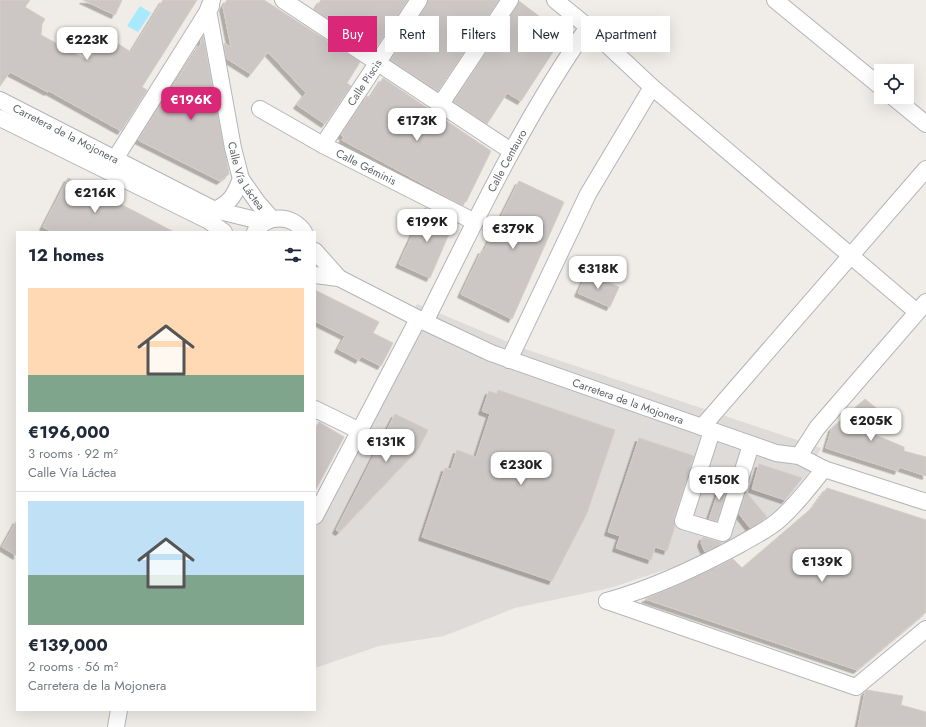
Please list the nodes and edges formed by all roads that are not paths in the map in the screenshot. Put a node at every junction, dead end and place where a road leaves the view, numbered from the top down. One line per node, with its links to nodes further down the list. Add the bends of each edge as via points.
1 (282, 0): 7 (street)
2 (419, 0): 11 (street, Calle Piscis)
3 (510, 0): 16 (street)
4 (555, 0): 8 (street)
5 (775, 0): 12 (street)
6 (212, 3): 22 (street); 24 (street, Calle Vía Láctea, via 233,148)
7 (305, 6): 11 (street)
8 (581, 21)
9 (581, 37): 21 (street, Calle Centauro)
10 (615, 52): 13 (street)
11 (377, 63): 16 (street); 20 (street, Calle Piscis)
12 (874, 81)
13 (652, 87): 31 (street); 36 (street, via 588,194)
14 (0, 100): 22 (street, Carretera de la Mojonera)
15 (902, 104): 19 (street)
16 (440, 105): 21 (street)
17 (260, 109): 20 (street, Calle Géminis)
18 (0, 118): 28 (street, Carretera de la Mojonera, via 209,221)
19 (926, 124)
20 (323, 145): 26 (street, Calle Géminis)
21 (511, 151): 26 (street, Calle Centauro)
22 (115, 159): 25 (street, Carretera de la Mojonera)
23 (926, 169): 31 (street)
24 (241, 179): 25 (street, via 235,195 227,204); 27 (street, Calle Vía Láctea, via 258,203)
25 (215, 210): 27 (street, Carretera de la Mojonera)
26 (475, 222): 35 (street, Calle Centauro)
27 (264, 224): 29 (street, Carretera de la Mojonera, via 286,219 294,222)
28 (223, 231)
29 (303, 231)
30 (316, 252): 33 (street, Carretera de la Mojonera)
31 (851, 256): 34 (street); 38 (street)
32 (316, 275): 33 (street, Carretera de la Mojonera)
33 (339, 278): 35 (street, Carretera de la Mojonera)
34 (922, 307): 41 (street, via 816,428)
35 (421, 321): 36 (street, Carretera de la Mojonera); 39 (street, Calle Centauro)
36 (509, 360): 38 (street, Carretera de la Mojonera)
37 (316, 409): 39 (street)
38 (707, 429): 40 (street, Carretera de la Mojonera); 40 (street, via 683,520 723,533)
39 (360, 431): 44 (street, Calle Centauro)
40 (751, 445): 41 (street, Carretera de la Mojonera, via 776,453)
41 (799, 456): 42 (street, Carretera de la Mojonera)
42 (824, 469): 43 (street, Carretera de la Mojonera); 45 (street, via 779,520 754,536 699,567 642,591 607,601 856,687)
43 (926, 502)
44 (316, 514)
45 (926, 630)
46 (119, 711): 47 (street)
47 (116, 727)

